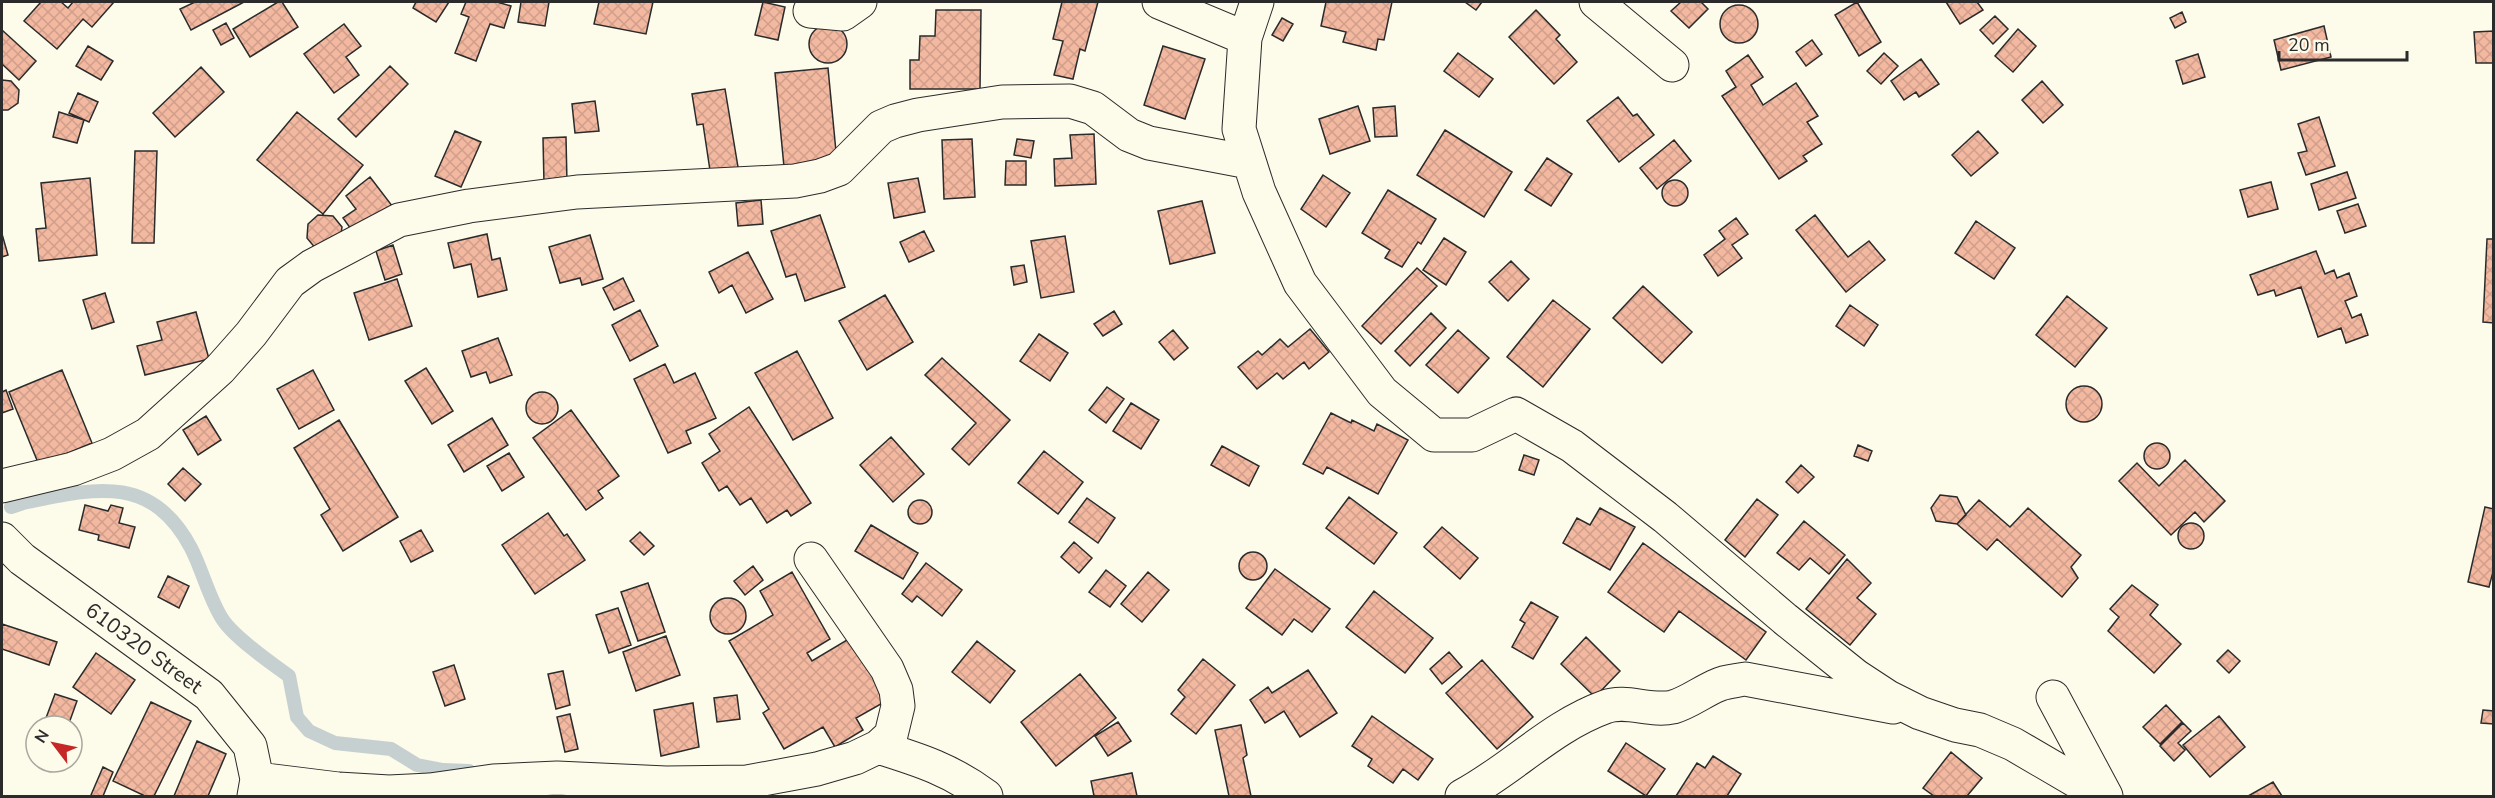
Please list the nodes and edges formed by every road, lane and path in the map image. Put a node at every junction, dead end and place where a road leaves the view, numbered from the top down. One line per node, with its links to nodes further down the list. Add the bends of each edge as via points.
1 (860, 2): 5 (street, via 843,14)
2 (1159, 2): 6 (street)
3 (1257, 2): 6 (street)
4 (1596, 2): 7 (street)
5 (810, 10)
6 (1245, 38): 8 (street, via 1239,129)
7 (1672, 65)
8 (1249, 162): 9 (street, via 1149,143 1129,135 1093,108 1070,101 1002,102 895,121 881,127 839,169 795,181 577,192 399,220 312,266 290,282 220,369 148,434 73,469); 13 (street, via 1300,283 1382,392 1434,435 1472,435 1516,414 1572,446 1665,517 1856,675)
9 (2, 486)
10 (2, 539): 15 (street, 610320 Street, via 22,560 208,695 250,746)
11 (811, 560): 14 (street, via 887,669 896,690 898,706 891,735)
12 (2053, 697): 18 (street)
13 (1920, 713): 17 (street, via 1745,679 1728,682 1673,707 1606,706 1562,728); 18 (street, via 2013,744)
14 (879, 747): 15 (street, via 817,769 747,782 557,778 389,792); 16 (street, via 933,764)
15 (256, 788)
16 (986, 796)
17 (1462, 796)
18 (2104, 796)

